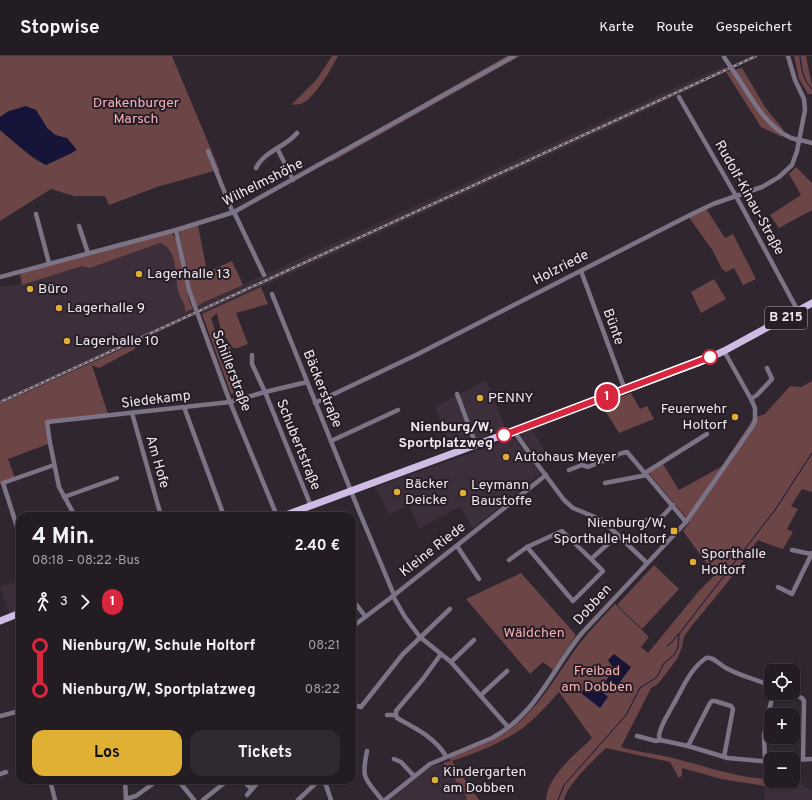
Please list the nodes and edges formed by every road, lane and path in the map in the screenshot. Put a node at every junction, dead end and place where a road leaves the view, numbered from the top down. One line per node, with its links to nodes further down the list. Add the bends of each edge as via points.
1 (514, 56): 11 (street, Wilhelmshöhe)
2 (788, 56): 6 (street, Holzriede, via 804,99 804,120)
3 (723, 57): 6 (street, bridge, via 768,121 783,133)
4 (679, 97): 12 (street, Rudolf-Kinau-Straße)
5 (297, 133): 8 (street)
6 (799, 140): 7 (street); 12 (street, Holzriede, via 795,158 787,171 767,185)
7 (812, 143)
8 (277, 148): 10 (street, via 259,161); 11 (street)
9 (208, 151): 13 (street)
10 (256, 168)
11 (293, 180): 13 (street, Wilhelmshöhe)
12 (736, 196): 19 (street, Holzriede, via 709,206); 24 (street, Rudolf-Kinau-Straße)
13 (234, 213): 16 (street, Wilhelmshöhe); 20 (street)
14 (36, 214): 18 (street)
15 (79, 226): 17 (street)
16 (176, 230): 17 (street, Wilhelmshöhe); 33 (street, Schillerstraße, bridge, via 189,290)
17 (88, 253): 18 (street, Wilhelmshöhe)
18 (49, 263): 21 (street, Wilhelmshöhe)
19 (581, 271): 29 (street, Bünte); 34 (street, Holzriede)
20 (264, 275)
21 (0, 277)
22 (272, 294): 28 (street, Bäckerstraße)
23 (812, 303): 24 (main road, B 215)
24 (798, 311): 25 (main road, B 215)
25 (724, 351): 29 (main road, B 215); 32 (street, Dobben)
26 (252, 355): 30 (street, via 252,364)
27 (767, 368): 32 (street, via 772,379)
28 (307, 382): 30 (street, Siedekamp); 34 (street, Bäckerstraße)
29 (625, 390): 38 (main road, B 215)
30 (265, 392): 33 (street, Siedekamp); 51 (street, Schubertstraße)
31 (457, 394): 41 (street)
32 (752, 399): 57 (street, Dobben, via 756,414 752,427)
33 (231, 403): 35 (street, Siedekamp); 55 (street, Schillerstraße)
34 (316, 403): 40 (street, Bäckerstraße)
35 (184, 407): 37 (street, Siedekamp); 54 (street)
36 (398, 410): 40 (street)
37 (132, 414): 42 (street, Siedekamp, via 47,422); 53 (street, Am Hofe)
38 (514, 431): 41 (main road, B 215); 45 (street)
39 (707, 434): 44 (street)
40 (331, 441): 48 (street, Bäckerstraße)
41 (476, 445): 48 (main road, B 215)
42 (54, 465): 49 (street); 59 (street, via 3,483)
43 (569, 470): 44 (street, via 582,465 588,467 627,452)
44 (646, 474): 47 (street); 50 (street)
45 (546, 475): 60 (street, via 573,508 602,520); 61 (street, Kleine Riede)
46 (117, 478): 49 (street)
47 (606, 483)
48 (351, 491): 51 (main road, B 215); 70 (street, Bäckerstraße)
49 (64, 497): 52 (street)
50 (673, 505): 57 (street); 58 (street, via 660,519)
51 (311, 506): 56 (main road, B 215)
52 (73, 512)
53 (160, 512)
54 (223, 512)
55 (275, 512)
56 (295, 512)
57 (686, 522): 67 (street, Dobben)
58 (614, 523)
59 (16, 524)
60 (618, 535): 65 (street); 67 (street)
61 (457, 546): 68 (street); 70 (street, Kleine Riede)
62 (527, 547): 65 (street, via 562,532); 65 (street, via 573,601 604,571); 66 (street)
63 (792, 550): 64 (street)
64 (812, 554): 69 (street, via 792,594)
65 (591, 559)
66 (509, 560)
67 (647, 563): 91 (street, Dobben, via 578,639 535,701)
68 (479, 579)
69 (778, 587)
70 (394, 595): 74 (street, Kleine Riede); 77 (street, Bäckerstraße, via 405,617)
71 (356, 604): 74 (street)
72 (450, 609): 77 (street)
73 (16, 615): 75 (main road)
74 (365, 616): 76 (street, Kleine Riede)
75 (0, 621)
76 (356, 624)
77 (420, 637): 79 (street, Bäckerstraße); 86 (street, via 361,706)
78 (474, 640): 80 (street)
79 (441, 654): 80 (street, Bäckerstraße); 89 (street, via 396,711)
80 (450, 662): 83 (street, Bäckerstraße)
81 (507, 671): 83 (street)
82 (764, 683): 93 (street, via 734,672 711,657 705,658 690,674 668,712 659,732)
83 (480, 695): 91 (street, Bäckerstraße)
84 (800, 698): 101 (street, via 804,701)
85 (772, 700): 96 (street, via 764,735)
86 (356, 705)
87 (16, 712): 90 (street)
88 (387, 715): 89 (street)
89 (396, 715): 97 (street, via 434,741)
90 (0, 716)
91 (508, 727): 97 (street, Dobben, via 492,738)
92 (637, 736): 93 (street)
93 (660, 740): 94 (street)
94 (688, 746): 98 (street); 98 (street, via 710,703 715,701 733,709)
95 (367, 751): 124 (street, via 364,775)
96 (765, 752)
97 (446, 756): 106 (street, Dobben)
98 (724, 757): 103 (street)
99 (394, 759): 106 (street, via 401,762)
100 (800, 759): 101 (street)
101 (803, 759): 102 (street)
102 (812, 759)
103 (764, 761)
104 (6, 772): 105 (street)
105 (0, 774)
106 (414, 776): 124 (street, Dobben)
107 (51, 784): 119 (street)
108 (125, 784): 118 (street)
109 (152, 784): 118 (street, via 136,796)
110 (181, 784): 120 (street)
111 (223, 784): 121 (street)
112 (246, 784): 116 (street)
113 (256, 784): 116 (street)
114 (315, 784): 122 (street)
115 (325, 784): 123 (street)
116 (252, 789): 117 (street)
117 (247, 795)
118 (126, 799)
119 (55, 800)
120 (194, 800)
121 (203, 800)
122 (298, 800)
123 (331, 800)
124 (384, 800)

